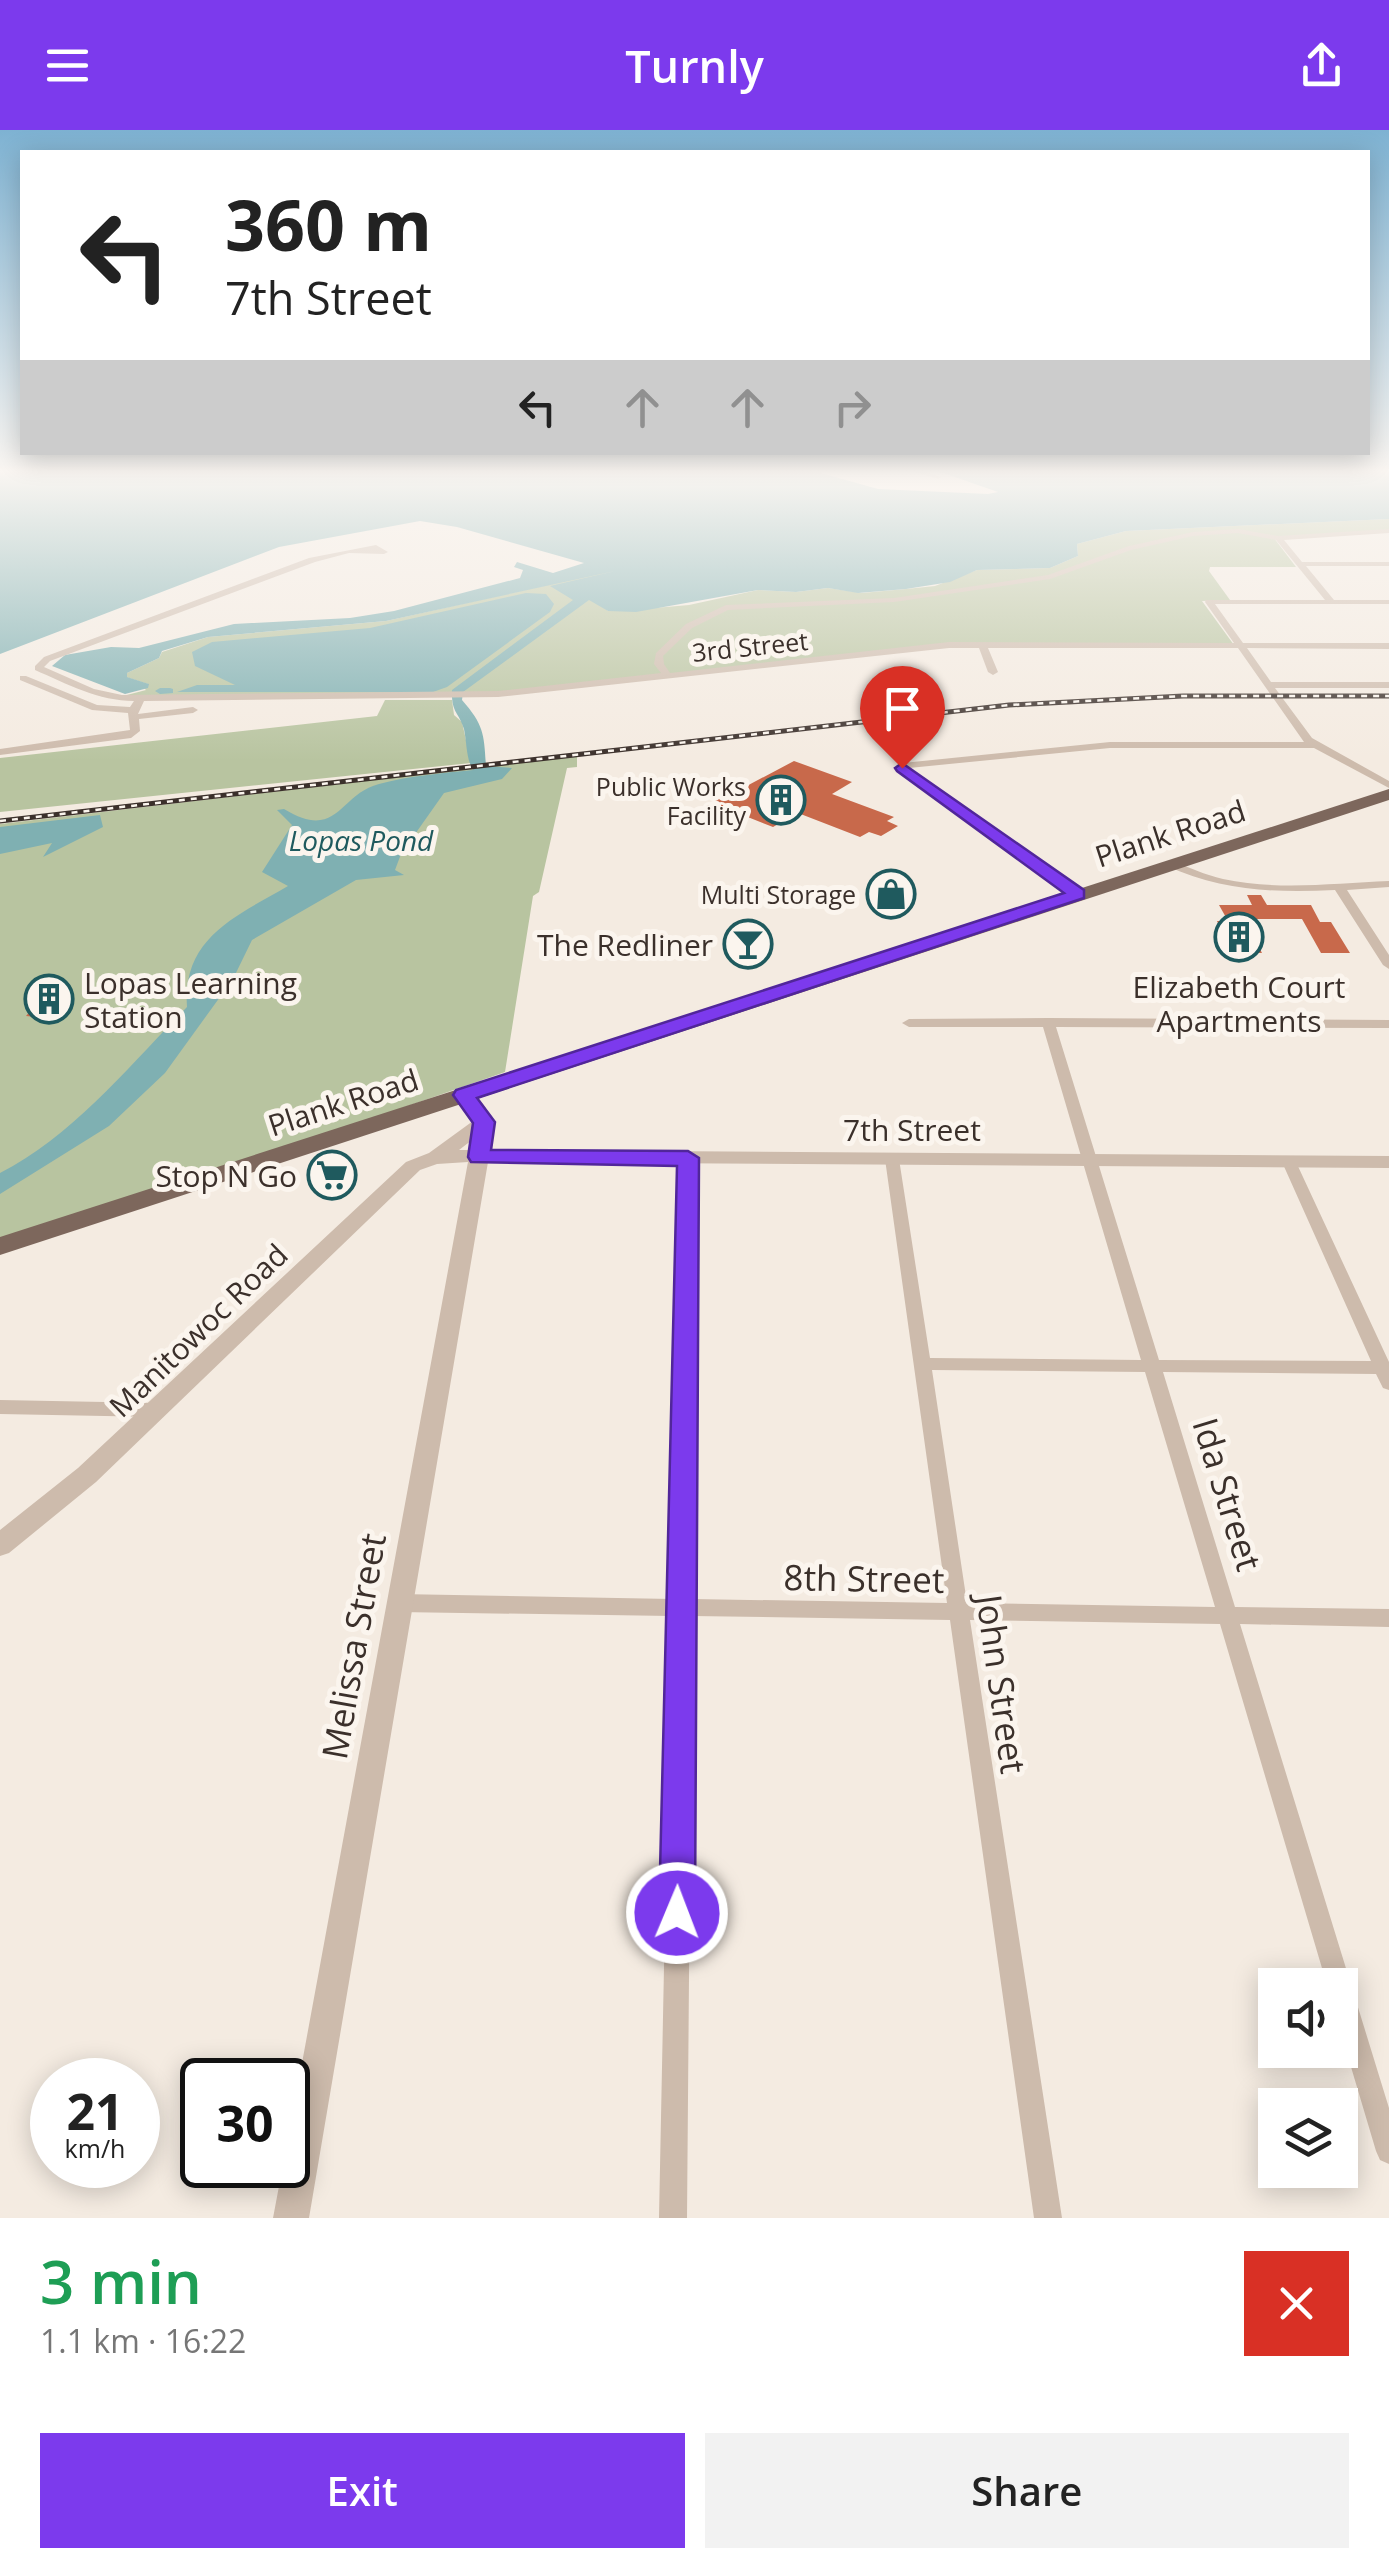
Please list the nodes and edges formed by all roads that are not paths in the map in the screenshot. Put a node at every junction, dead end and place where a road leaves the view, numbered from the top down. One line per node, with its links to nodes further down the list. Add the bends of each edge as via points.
1 (298, 565): 14 (street, 3rd Street, via 38,666 58,679)
2 (1081, 565): 10 (street, via 1050,577 894,600 726,608 698,619 663,650 659,664)
3 (1299, 565): 4 (street)
4 (1332, 602): 5 (street); 7 (street, via 1209,602)
5 (1389, 602)
6 (982, 644): 7 (street, 3rd Street); 9 (street); 10 (street, 3rd Street)
7 (1240, 646): 8 (street, 3rd Street); 12 (street)
8 (1389, 646)
9 (993, 672)
10 (668, 676): 14 (street, 3rd Street, via 464,696)
11 (23, 678): 16 (street, via 95,708)
12 (1268, 684): 13 (street); 17 (street)
13 (1389, 685)
14 (140, 698): 16 (street)
15 (192, 710): 16 (street)
16 (133, 713): 18 (street, via 131,734)
17 (1314, 745): 19 (street); 24 (street, via 1110,744 903,766)
18 (0, 752)
19 (1389, 785)
20 (1389, 794): 21 (main road, Plank Road)
21 (1170, 864): 23 (street, via 1225,886); 24 (main road, Plank Road)
22 (1389, 884): 23 (street)
23 (1338, 886): 25 (street)
24 (1077, 894): 29 (main road, Plank Road)
25 (1389, 965)
26 (1048, 1022): 27 (street); 28 (street); 35 (street, Ida Street)
27 (909, 1023)
28 (1389, 1024)
29 (463, 1095): 30 (street); 38 (main road, Plank Road)
30 (484, 1122): 31 (street, Melissa Street); 32 (street, Manitowoc Road)
31 (479, 1157): 32 (street, 7th Street); 33 (street, 7th Street); 45 (street, Melissa Street)
32 (434, 1158): 43 (street, Manitowoc Road, via 413,1166)
33 (688, 1158): 34 (street, 7th Street); 46 (street)
34 (892, 1159): 35 (street, 7th Street); 39 (street, John Street)
35 (1090, 1160): 36 (street, 7th Street); 40 (street, Ida Street)
36 (1290, 1162): 37 (street, 7th Street); 41 (street)
37 (1389, 1162)
38 (0, 1246)
39 (921, 1364): 40 (street); 47 (street, John Street)
40 (1153, 1366): 41 (street); 48 (street, Ida Street)
41 (1387, 1373)
42 (0, 1407): 43 (street)
43 (157, 1410): 44 (street, Manitowoc Road)
44 (0, 1545)
45 (398, 1604): 46 (street, 8th Street); 53 (street, Melissa Street)
46 (682, 1608): 47 (street, 8th Street); 54 (street)
47 (958, 1612): 48 (street, 8th Street); 55 (street, John Street)
48 (1228, 1615): 49 (street, 8th Street); 50 (street, Ida Street)
49 (1389, 1618)
50 (1334, 1968)
51 (1358, 2047): 52 (street, Ida Street)
52 (1389, 2151)
53 (291, 2218)
54 (672, 2218)
55 (1048, 2218)

